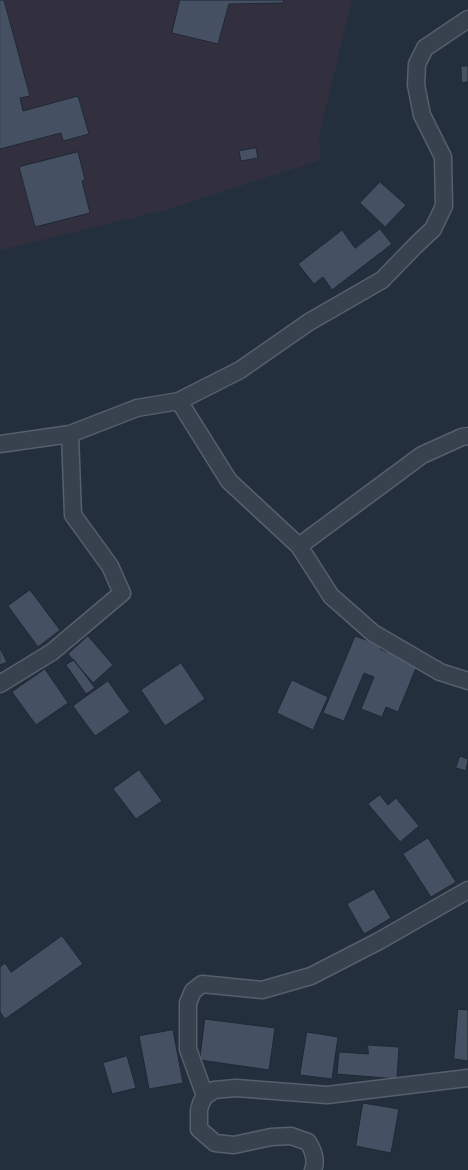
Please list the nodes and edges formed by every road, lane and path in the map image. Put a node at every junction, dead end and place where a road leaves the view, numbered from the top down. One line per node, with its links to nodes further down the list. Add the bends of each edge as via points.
1 (468, 19): 2 (street, via 425,48 416,64 422,115 443,156 444,206 433,229 382,280 309,322 240,370)
2 (179, 401): 3 (street, via 137,408); 6 (street, via 229,481)
3 (70, 434): 5 (street); 8 (street, via 73,515 110,566 122,593 52,652)
4 (468, 436): 6 (street, via 422,454)
5 (0, 444)
6 (299, 546): 7 (street, via 331,596 373,633 440,672)
7 (468, 681)
8 (0, 684)
9 (468, 890): 11 (street, via 310,976 262,990 202,984 197,987 188,1003 188,1049)
10 (468, 1078): 11 (street, via 327,1096 236,1088 214,1090)
11 (205, 1096): 12 (street, via 199,1110 199,1129 215,1143 234,1145 291,1136 308,1142 314,1152)
12 (313, 1170)

